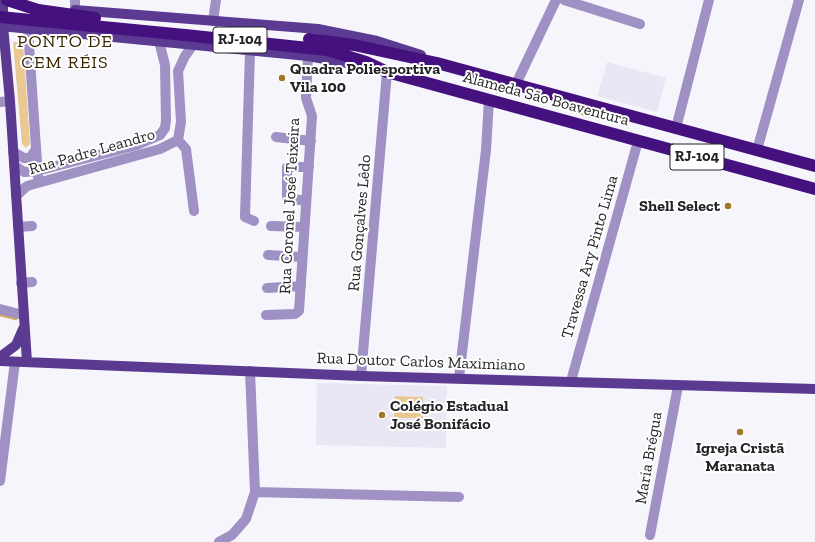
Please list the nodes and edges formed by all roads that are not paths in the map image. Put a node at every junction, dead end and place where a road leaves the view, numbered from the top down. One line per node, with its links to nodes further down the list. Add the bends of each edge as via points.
1 (3, 0): 12 (main road)
2 (7, 0): 16 (highway, bridge, via 38,10)
3 (12, 0): 9 (main road, Alameda São Boaventura)
4 (216, 0): 11 (street)
5 (556, 0): 22 (street)
6 (564, 0): 13 (street)
7 (708, 0): 25 (street)
8 (799, 0): 31 (street)
9 (75, 5): 10 (main road, Alameda São Boaventura)
10 (90, 11): 11 (main road, Alameda São Boaventura); 15 (main road, via 78,14 75,20 77,27)
11 (213, 21): 20 (main road, Alameda São Boaventura, via 336,32 426,56)
12 (1, 23): 14 (main road, Alameda São Boaventura); 16 (highway, RJ-104, bridge); 24 (main road)
13 (640, 24)
14 (28, 30): 15 (main road, Alameda São Boaventura); 30 (street)
15 (88, 33): 17 (main road, Alameda São Boaventura)
16 (188, 36): 17 (main road, Alameda São Boaventura); 18 (main road, Alameda São Boaventura); 20 (highway, via 354,45); 21 (highway, RJ-104, via 327,50 366,62); 27 (street, Rua Padre Leandro, via 178,71 181,122)
17 (159, 41): 36 (street, Rua Padre Leandro, via 165,65 166,120 165,128 160,135 137,145)
18 (250, 51): 19 (main road, Alameda São Boaventura); 42 (street, via 245,217)
19 (308, 56): 21 (main road, Alameda São Boaventura); 28 (street, Rua Coronel José Teixeira, via 306,98 312,116)
20 (437, 63): 22 (highway, Alameda São Boaventura / RJ-104)
21 (385, 72): 23 (highway, Alameda São Boaventura / RJ-104); 60 (street, Rua Gonçalves Lêdo)
22 (516, 84): 25 (highway, Alameda São Boaventura / RJ-104)
23 (489, 100): 29 (highway, Alameda São Boaventura / RJ-104); 61 (street, via 486,150)
24 (5, 102): 32 (main road)
25 (676, 128): 31 (highway, Alameda São Boaventura / RJ-104)
26 (276, 138): 28 (street)
27 (178, 140): 37 (street, Rua Padre Leandro, via 160,149); 41 (street, Rua Padre Leandro, via 186,149)
28 (310, 141): 35 (street, Rua Coronel José Teixeira)
29 (638, 141): 38 (highway, Alameda São Boaventura / RJ-104); 62 (street, Travessa Ary Pinto Lima)
30 (36, 149): 32 (street, via 30,158); 36 (street)
31 (757, 150): 34 (highway, Alameda São Boaventura / RJ-104)
32 (13, 152): 33 (main road)
33 (14, 164): 36 (street, Rua Padre Leandro, via 24,172); 39 (main road)
34 (815, 166)
35 (309, 168): 40 (street, Rua Coronel José Teixeira); 40 (street, via 287,167 286,198)
36 (37, 171): 37 (street)
37 (38, 184): 39 (street, Rua Padre Leandro, via 23,188)
38 (815, 189)
39 (16, 196): 45 (main road)
40 (306, 201): 46 (street, Rua Coronel José Teixeira)
41 (194, 211)
42 (254, 221)
43 (32, 226): 45 (street)
44 (271, 226): 46 (street)
45 (18, 227): 52 (main road, via 27,283)
46 (304, 227): 48 (street, Rua Coronel José Teixeira)
47 (268, 255): 48 (street)
48 (302, 257): 49 (street, Rua Coronel José Teixeira)
49 (300, 286): 50 (street); 53 (street, Rua Coronel José Teixeira, via 299,311 295,314)
50 (267, 288)
51 (0, 309): 52 (street)
52 (23, 315): 54 (main road)
53 (266, 315)
54 (24, 326): 55 (main road, via 16,345); 58 (main road)
55 (0, 357)
56 (0, 361): 57 (main road, Rua Doutor Carlos Maximiano)
57 (15, 362): 58 (main road, Rua Doutor Carlos Maximiano); 65 (street)
58 (27, 362): 59 (main road, Rua Doutor Carlos Maximiano)
59 (250, 371): 60 (main road, Rua Doutor Carlos Maximiano); 66 (street)
60 (361, 376): 61 (main road, Rua Doutor Carlos Maximiano)
61 (459, 378): 62 (main road, Rua Doutor Carlos Maximiano)
62 (571, 381): 63 (main road, Rua Doutor Carlos Maximiano)
63 (678, 386): 64 (main road, Rua Doutor Carlos Maximiano); 68 (street, Maria Brégua)
64 (815, 389)
65 (0, 481)
66 (255, 492): 67 (street); 69 (street, via 246,519 232,535)
67 (459, 497)
68 (650, 535)
69 (219, 542)

